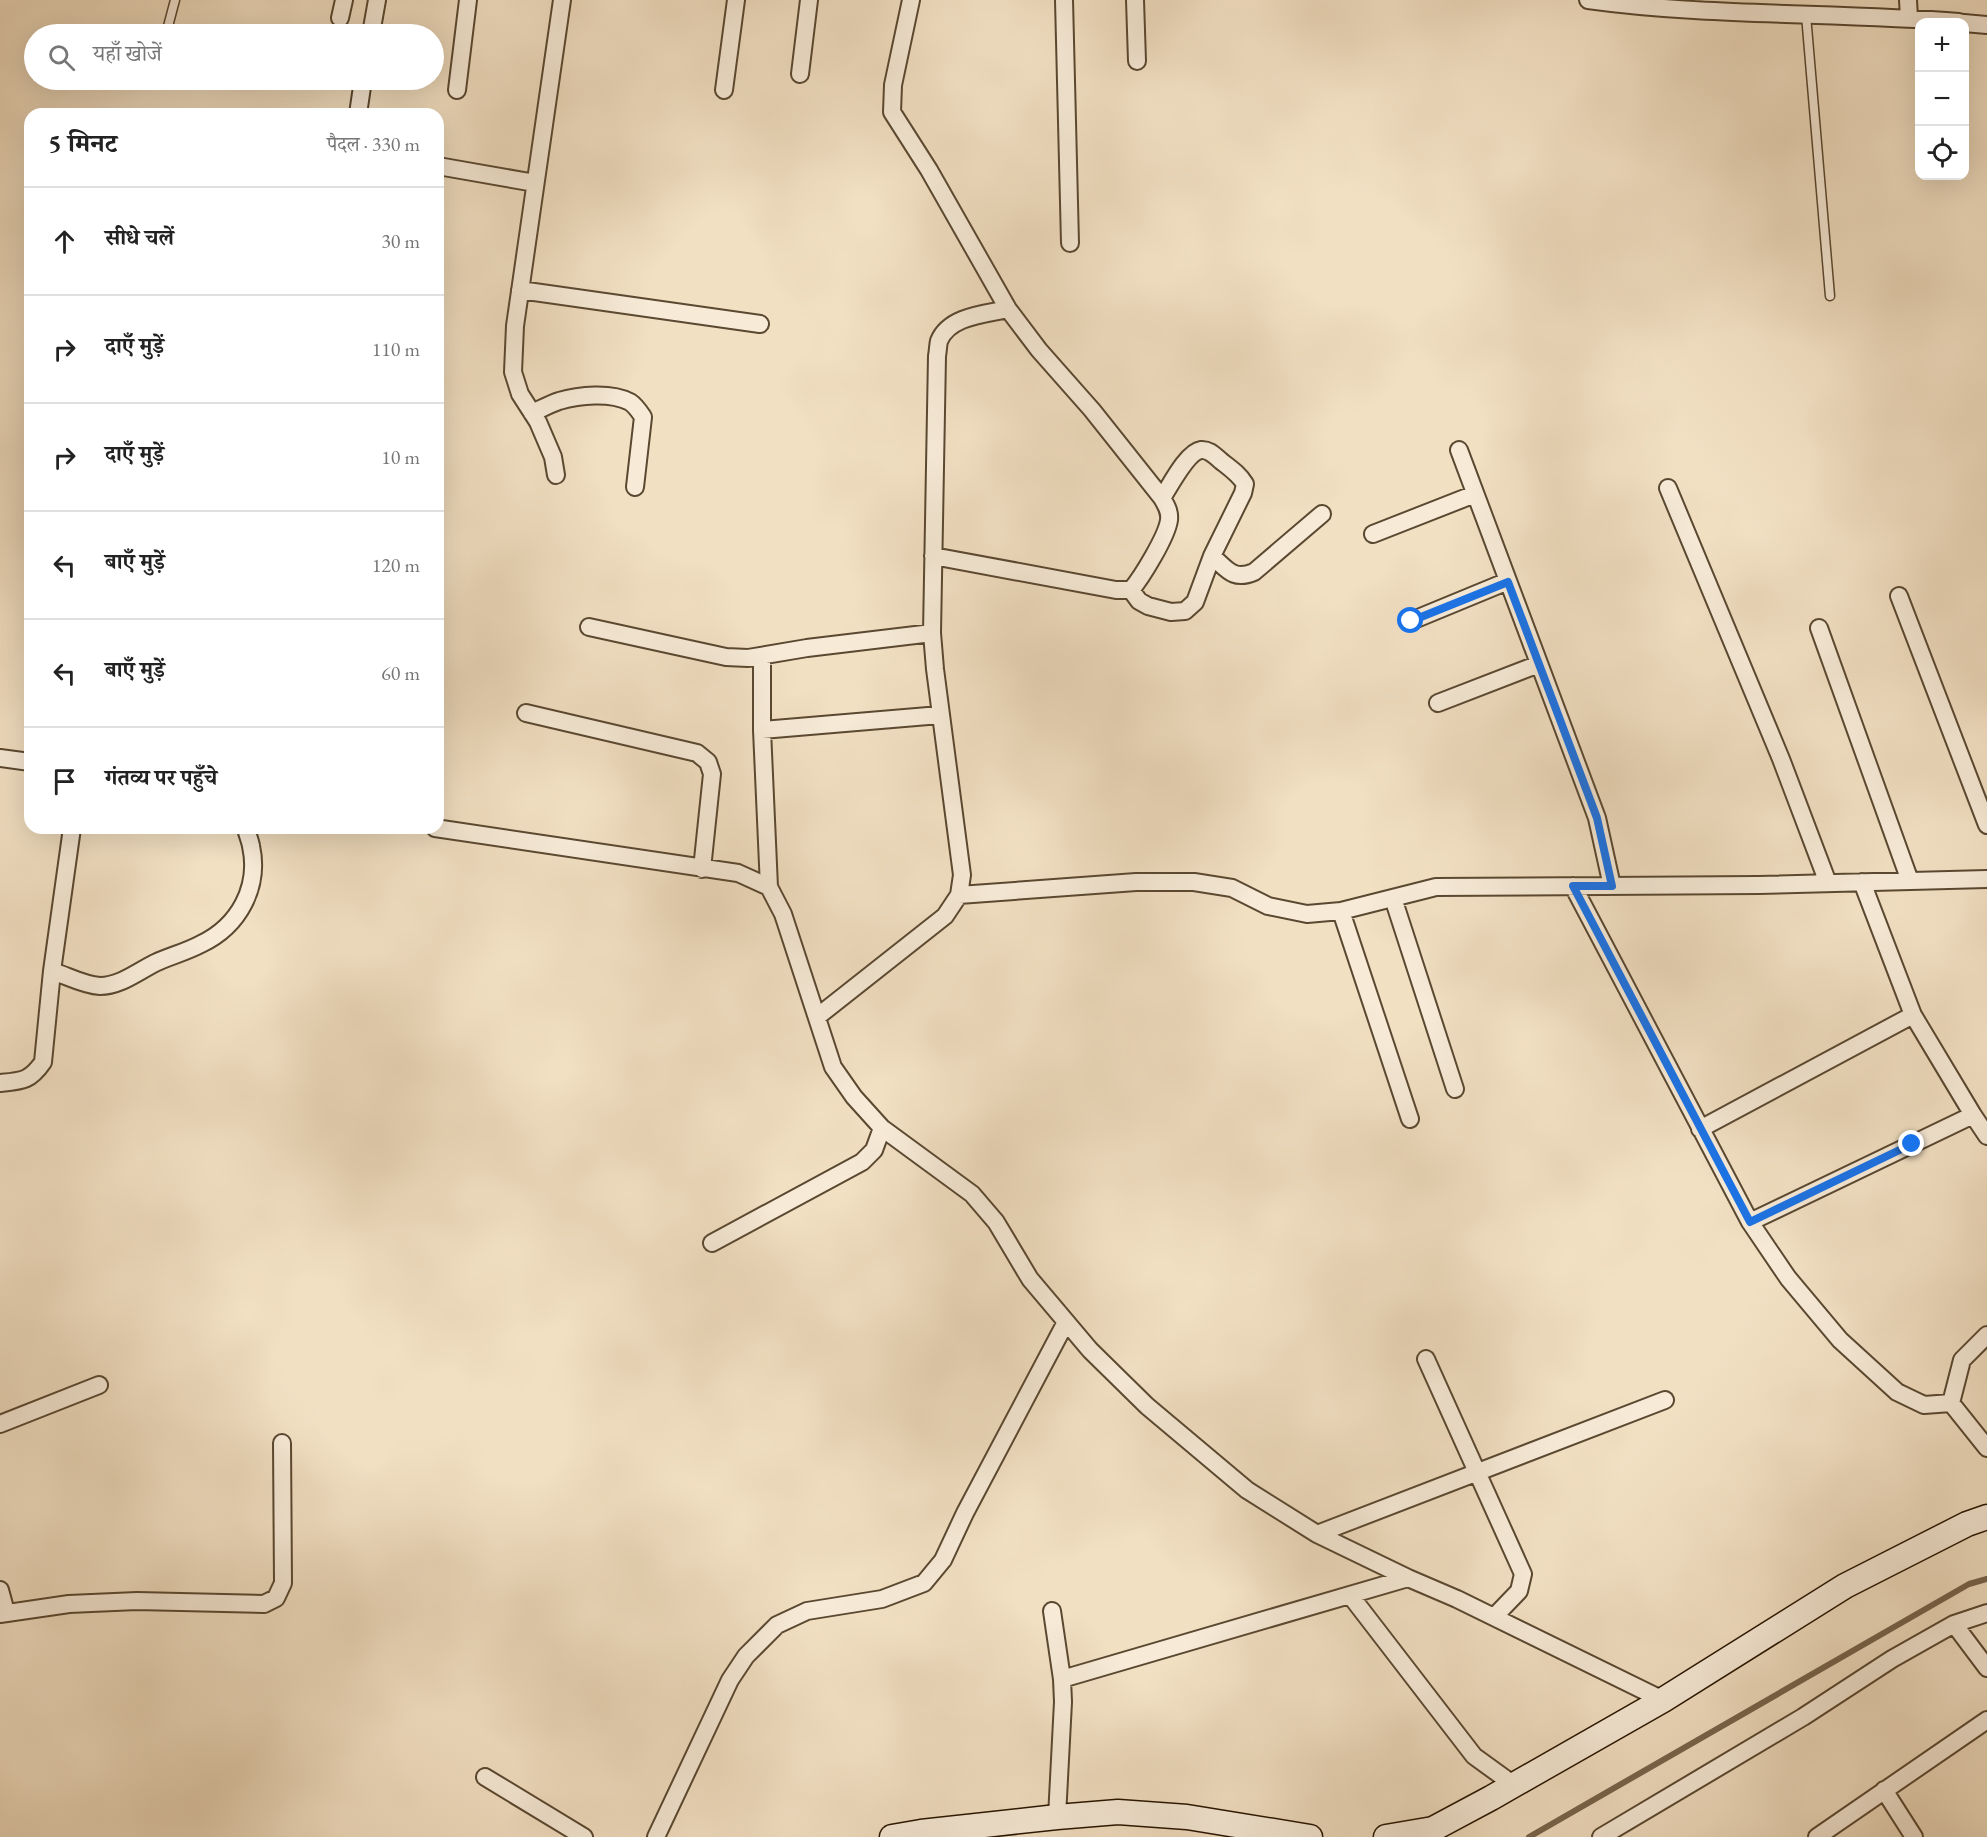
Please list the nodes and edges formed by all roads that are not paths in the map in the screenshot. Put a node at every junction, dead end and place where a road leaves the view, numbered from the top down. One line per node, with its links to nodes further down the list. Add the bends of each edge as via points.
1 (175, 0): 19 (lane)
2 (344, 0): 15 (street)
3 (377, 0): 20 (street)
4 (468, 0): 25 (street)
5 (562, 0): 29 (street)
6 (736, 0): 26 (street)
7 (809, 0): 23 (street)
8 (911, 0): 33 (street, via 893,85 892,112)
9 (1064, 0): 30 (street)
10 (1135, 0): 22 (street)
11 (1588, 0): 13 (street)
12 (1908, 0): 16 (street)
13 (1675, 4): 14 (street)
14 (1805, 8): 16 (street); 32 (lane)
15 (340, 18)
16 (1909, 18): 17 (street)
17 (1915, 18)
18 (1969, 23): 21 (street)
19 (169, 24)
20 (373, 24)
21 (1987, 25)
22 (1137, 61)
23 (801, 74)
24 (362, 90): 27 (street)
25 (457, 90)
26 (724, 90)
27 (359, 108)
28 (444, 167): 29 (street)
29 (535, 183): 31 (street)
30 (1070, 243)
31 (520, 290): 34 (street); 35 (street, via 513,372)
32 (1830, 296)
33 (1008, 309): 41 (street); 44 (street, via 963,319 948,327 939,341)
34 (760, 324)
35 (532, 413): 37 (street, via 554,457); 38 (street, via 580,397 611,397 630,402 643,417)
36 (1459, 450): 40 (street)
37 (556, 475)
38 (635, 487)
39 (1668, 488): 69 (street)
40 (1475, 494): 43 (street); 46 (street)
41 (1162, 498): 45 (street, via 1192,453 1200,450 1208,451 1240,476 1245,484 1243,493); 47 (street, via 1169,511 1169,522 1141,579)
42 (1322, 514): 45 (street, via 1245,576 1234,576)
43 (1373, 534)
44 (933, 556): 47 (street); 51 (street)
45 (1212, 556): 47 (street, via 1195,602 1185,610 1171,612 1148,606)
46 (1508, 582): 49 (street); 54 (street)
47 (1131, 590)
48 (1899, 596): 61 (street)
49 (1411, 621)
50 (589, 627): 53 (street, via 726,657)
51 (933, 627): 53 (street); 57 (street)
52 (1820, 628): 67 (street)
53 (762, 656): 58 (street)
54 (1539, 664): 55 (street); 71 (street, via 1597,818)
55 (1438, 703)
56 (526, 713): 65 (street, via 697,753 708,762 712,774)
57 (940, 716): 58 (street); 73 (street, via 962,875)
58 (762, 730): 72 (street)
59 (0, 758): 60 (street)
60 (24, 761)
61 (1987, 825)
62 (444, 829): 65 (street)
63 (71, 834): 76 (street)
64 (248, 834): 76 (street, via 253,867 249,890 239,915 218,933 116,984 90,984)
65 (702, 868): 72 (street, via 738,873)
66 (1987, 879): 67 (street)
67 (1910, 881): 68 (street)
68 (1862, 882): 69 (street); 77 (street)
69 (1828, 883): 71 (street)
70 (1573, 886): 71 (street); 74 (street, via 1436,886); 84 (street)
71 (1612, 886)
72 (769, 887): 78 (street, via 783,914)
73 (959, 895): 75 (street, via 1136,882 1194,882 1232,888 1268,906 1307,914); 78 (street, via 945,916)
74 (1393, 898): 75 (street); 80 (street)
75 (1341, 911): 82 (street)
76 (52, 971): 79 (street, via 43,1062 35,1074 20,1081)
77 (1913, 1015): 81 (street); 84 (street)
78 (817, 1017): 83 (street, via 833,1067)
79 (0, 1083)
80 (1455, 1089)
81 (1973, 1115): 85 (street); 86 (street)
82 (1410, 1119)
83 (882, 1128): 87 (street, via 874,1150 861,1162); 88 (street, via 972,1194 996,1222 1030,1280)
84 (1700, 1129): 86 (street)
85 (1987, 1136)
86 (1750, 1222): 93 (street, via 1788,1278 1861,1361 1897,1392 1924,1405)
87 (712, 1243)
88 (1066, 1322): 99 (street, via 1147,1406 1197,1449 1247,1490); 117 (street, via 943,1560 924,1582 903,1591 882,1599 807,1611 777,1625 746,1656 730,1680)
89 (1987, 1335): 93 (street, via 1962,1360)
90 (1426, 1359): 97 (street)
91 (99, 1384): 94 (street)
92 (1665, 1400): 97 (street)
93 (1951, 1403): 96 (street)
94 (0, 1424)
95 (282, 1443): 104 (street, via 283,1583 276,1598 264,1604 69,1604)
96 (1987, 1448)
97 (1477, 1473): 99 (street); 106 (street, via 1523,1574 1519,1591)
98 (1987, 1517): 110 (street, via 1845,1586)
99 (1317, 1534): 100 (street)
100 (1408, 1578): 102 (street); 106 (street)
101 (0, 1590): 104 (street)
102 (1350, 1595): 109 (street); 113 (street, via 1474,1756)
103 (1052, 1611): 109 (street)
104 (3, 1613)
105 (1987, 1613): 107 (street)
106 (1494, 1617): 110 (street)
107 (1954, 1624): 108 (street); 121 (street)
108 (1987, 1668)
109 (1062, 1678): 115 (street)
110 (1663, 1700): 113 (street)
111 (1987, 1720): 114 (street)
112 (485, 1777): 116 (street)
113 (1514, 1785): 120 (street, via 1433,1829)
114 (1884, 1790): 122 (street); 123 (street)
115 (1057, 1817): 118 (street); 119 (street, via 1118,1812 1187,1817)
116 (584, 1837)
117 (656, 1837)
118 (892, 1837)
119 (1310, 1837)
120 (1386, 1837)
121 (1600, 1837)
122 (1817, 1837)
123 (1914, 1837)

